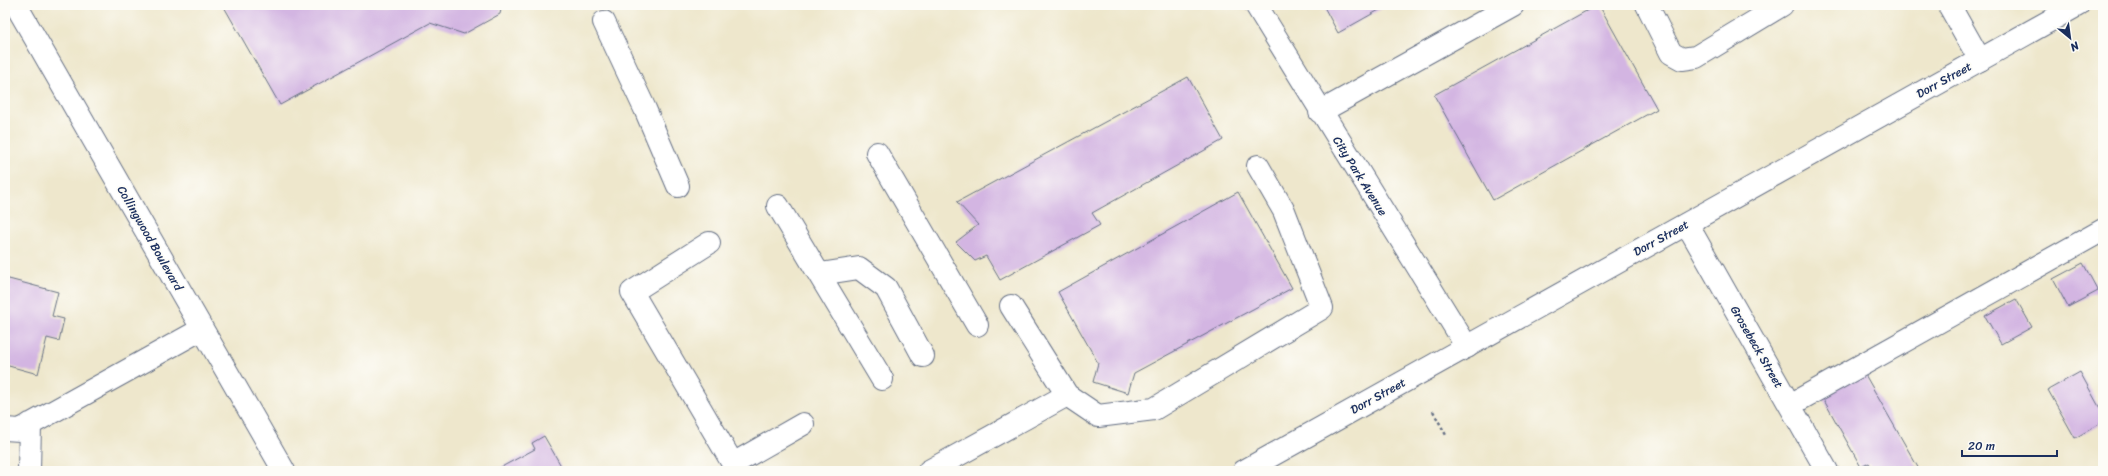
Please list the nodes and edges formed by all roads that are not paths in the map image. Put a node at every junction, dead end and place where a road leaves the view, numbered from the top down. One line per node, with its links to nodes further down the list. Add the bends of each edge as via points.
1 (16, 5): 21 (main road, Collingwood Boulevard)
2 (1256, 5): 10 (main road, City Park Avenue)
3 (1512, 5): 10 (main road)
4 (1647, 5): 5 (main road, via 1671,53 1682,59 1696,57)
5 (1782, 5)
6 (1949, 5): 9 (main road)
7 (2078, 5): 9 (main road, Dorr Street)
8 (604, 22): 13 (main road)
9 (1980, 60): 15 (main road, Dorr Street)
10 (1320, 112): 22 (main road, City Park Avenue)
11 (877, 153): 20 (main road)
12 (1258, 166): 25 (main road, via 1284,211 1322,308 1154,408 1098,416)
13 (678, 186)
14 (778, 206): 18 (main road)
15 (1687, 224): 22 (main road, Dorr Street); 26 (main road, Grosebeck Street)
16 (2103, 230): 26 (main road)
17 (709, 243): 28 (main road, via 632,292 733,464)
18 (820, 274): 23 (main road, via 860,268 886,288); 24 (main road)
19 (1011, 306): 25 (main road)
20 (977, 324)
21 (202, 329): 27 (main road); 31 (main road, Collingwood Boulevard)
22 (1467, 347): 33 (main road, Dorr Street)
23 (923, 356)
24 (882, 379)
25 (1067, 395): 32 (main road)
26 (1790, 405): 34 (main road, Grosebeck Street)
27 (30, 424): 29 (main road, via 20,430); 30 (main road)
28 (803, 424)
29 (5, 429)
30 (30, 471)
31 (284, 471)
32 (929, 471)
33 (1244, 471)
34 (1827, 471)

